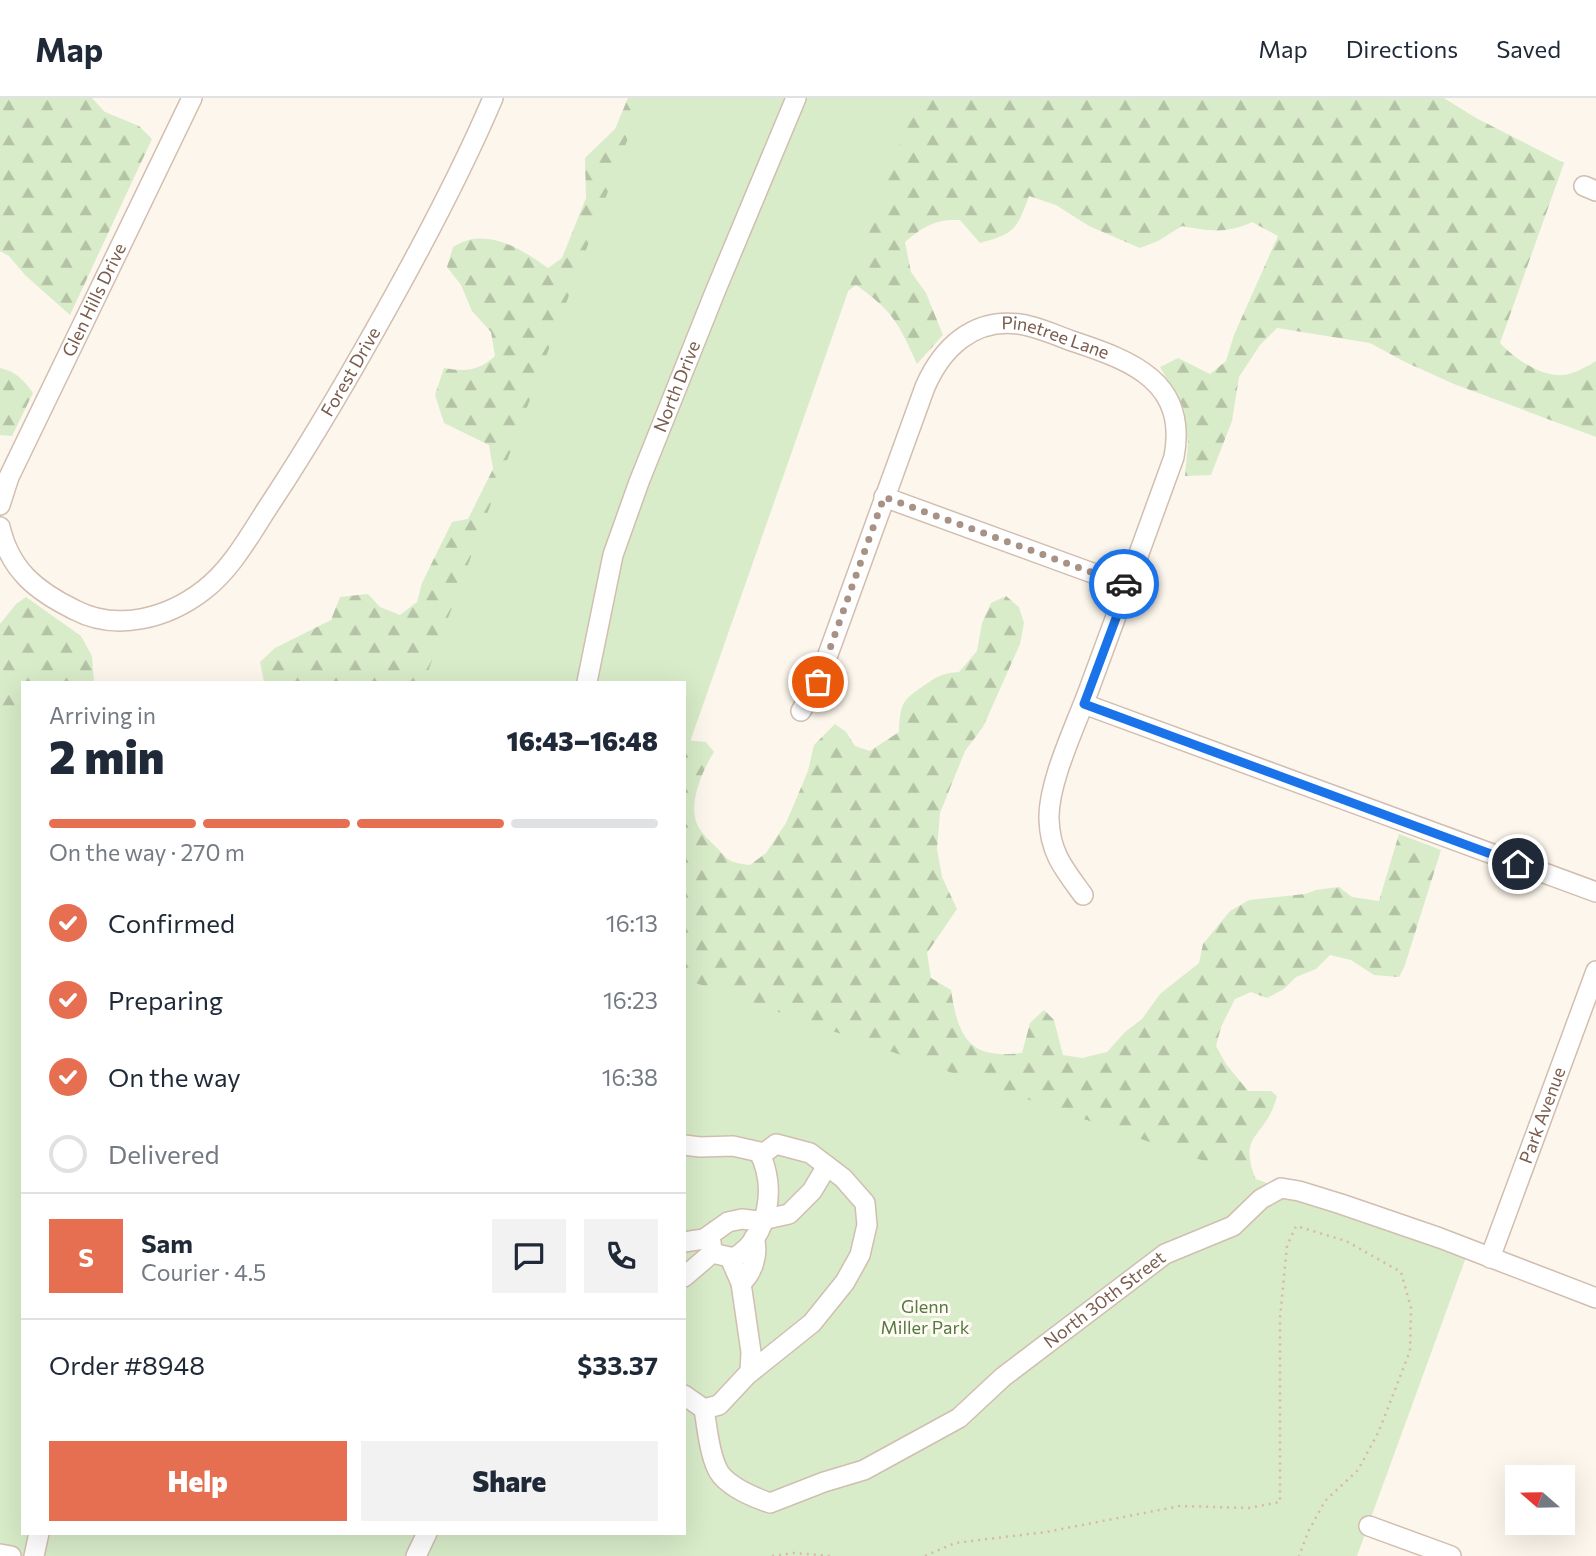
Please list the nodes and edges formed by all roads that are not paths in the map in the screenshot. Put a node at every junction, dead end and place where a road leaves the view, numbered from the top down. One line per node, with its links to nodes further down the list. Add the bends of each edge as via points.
1 (192, 98): 5 (street, Glen Hills Drive)
2 (493, 98): 6 (street, Forest Drive, via 414,261 301,458 216,579 167,612 143,619 110,620 78,612 34,585 13,564)
3 (796, 98): 8 (street, North Drive, via 639,482 613,555)
4 (884, 497): 7 (street); 7 (street, Pinetree Lane, via 925,387 939,359 957,341 974,330 1016,323 1060,337 1134,364 1167,397 1177,445); 10 (street, via 818,682)
5 (0, 505)
6 (0, 527)
7 (1128, 586): 9 (street)
8 (587, 681)
9 (1084, 704): 11 (street); 12 (street, via 1051,798 1049,819 1054,854)
10 (801, 711)
11 (1596, 892)
12 (1083, 895)
13 (1596, 971): 21 (street, Park Avenue)
14 (690, 1148): 15 (street, via 733,1146)
15 (759, 1152): 16 (street, via 776,1144 810,1153); 17 (street, via 769,1185)
16 (827, 1166): 17 (street, via 812,1191 789,1213); 25 (street, via 865,1203 867,1225 860,1255 812,1323)
17 (765, 1220): 18 (street); 20 (street, via 728,1222)
18 (754, 1238): 20 (street, via 734,1258); 23 (street, via 756,1255)
19 (686, 1242): 20 (street, via 704,1239)
20 (717, 1248): 22 (street); 23 (street)
21 (1490, 1258): 24 (street, North 30th Street); 27 (street, North 30th Street, via 1341,1204 1281,1188 1261,1199 1233,1226 1165,1254 1003,1377 959,1418 864,1470 770,1503 746,1494 720,1474)
22 (686, 1275)
23 (741, 1283): 25 (street)
24 (1596, 1298)
25 (750, 1372): 27 (street, via 719,1405)
26 (686, 1396): 27 (street)
27 (704, 1409)
28 (1369, 1526): 33 (street)
29 (39, 1535): 32 (street)
30 (0, 1554): 31 (street)
31 (12, 1556)
32 (34, 1556)
33 (1451, 1556)

